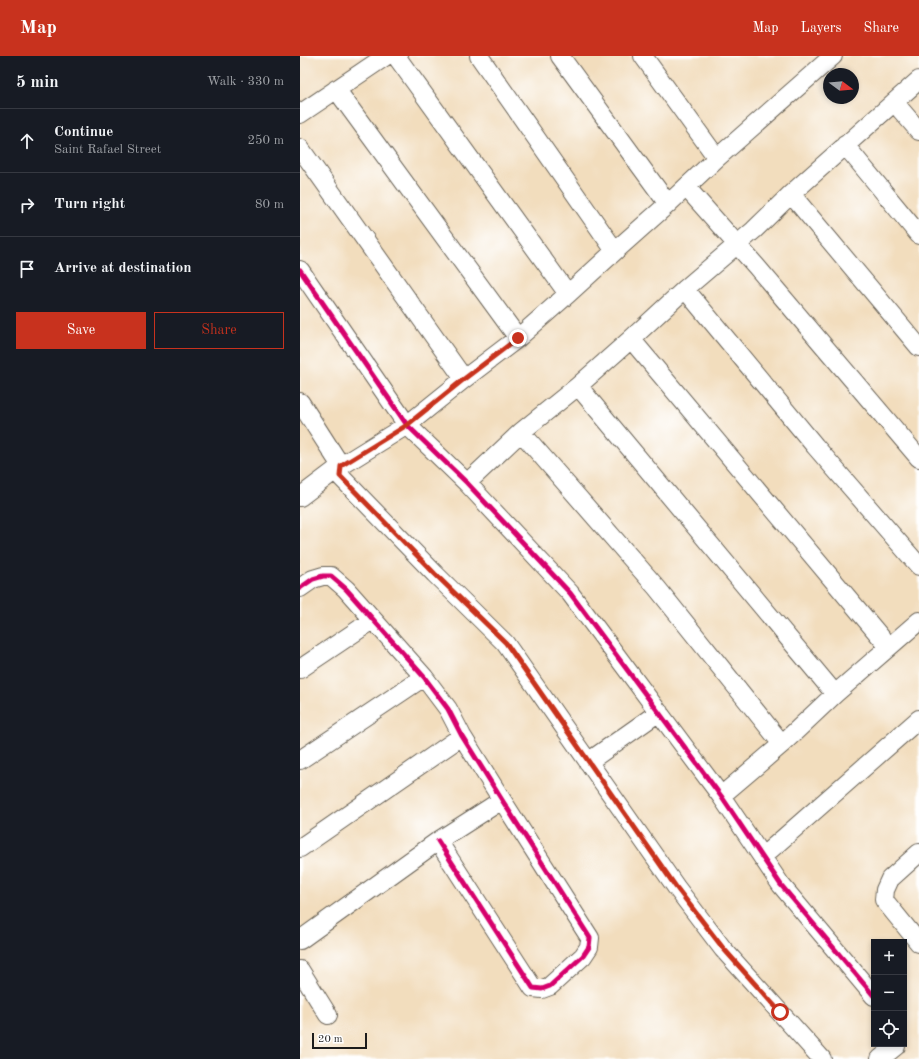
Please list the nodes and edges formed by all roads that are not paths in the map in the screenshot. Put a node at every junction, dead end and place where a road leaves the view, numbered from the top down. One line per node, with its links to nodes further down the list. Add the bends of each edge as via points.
1 (386, 56): 8 (street)
2 (396, 56): 23 (street)
3 (479, 56): 20 (street)
4 (560, 56): 17 (street)
5 (643, 56): 14 (street)
6 (833, 56): 14 (street)
7 (919, 80): 9 (street)
8 (336, 89): 10 (street); 24 (street)
9 (894, 102): 11 (street); 12 (street)
10 (300, 114)
11 (919, 131)
12 (845, 145): 16 (street); 18 (street)
13 (300, 148): 27 (street)
14 (717, 158): 15 (street)
15 (686, 187): 17 (street); 19 (street)
16 (791, 194): 19 (street); 26 (street)
17 (668, 204): 20 (street)
18 (919, 235)
19 (737, 244): 22 (street); 32 (street)
20 (615, 251): 23 (street)
21 (300, 270): 30 (street)
22 (685, 289): 25 (street); 36 (street, via 814,446)
23 (568, 294): 24 (street)
24 (518, 338): 27 (street)
25 (631, 339): 28 (street); 40 (street)
26 (919, 346)
27 (464, 379): 30 (street)
28 (578, 386): 31 (street); 43 (street)
29 (300, 402): 33 (street)
30 (407, 425): 33 (street); 34 (street)
31 (521, 432): 34 (street); 47 (street, via 656,588)
32 (919, 458)
33 (341, 466): 35 (street); 49 (street, via 340,476 506,643)
34 (467, 483): 44 (street, via 570,593)
35 (300, 497)
36 (919, 566)
37 (300, 588): 38 (street, via 313,579 331,576)
38 (373, 620): 41 (street); 42 (street)
39 (919, 621): 40 (street)
40 (889, 647): 43 (street)
41 (300, 669)
42 (424, 677): 46 (street, via 448,709); 48 (street)
43 (835, 694): 47 (street)
44 (659, 712): 49 (street); 50 (street)
45 (919, 719): 55 (street)
46 (462, 736): 51 (street); 53 (street)
47 (782, 744): 50 (street)
48 (300, 760)
49 (588, 762): 62 (street, via 676,887 723,948)
50 (721, 796): 55 (street)
51 (502, 800): 52 (street); 52 (street, via 590,938 583,956 550,986 542,989 533,988)
52 (438, 841): 56 (street)
53 (300, 848)
54 (919, 853): 57 (street, via 890,879 884,900)
55 (762, 857): 59 (street, via 781,884)
56 (300, 940)
57 (919, 943)
58 (300, 970): 60 (street)
59 (871, 992)
60 (328, 1015)
61 (895, 1047): 63 (street)
62 (822, 1059)
63 (880, 1059)

